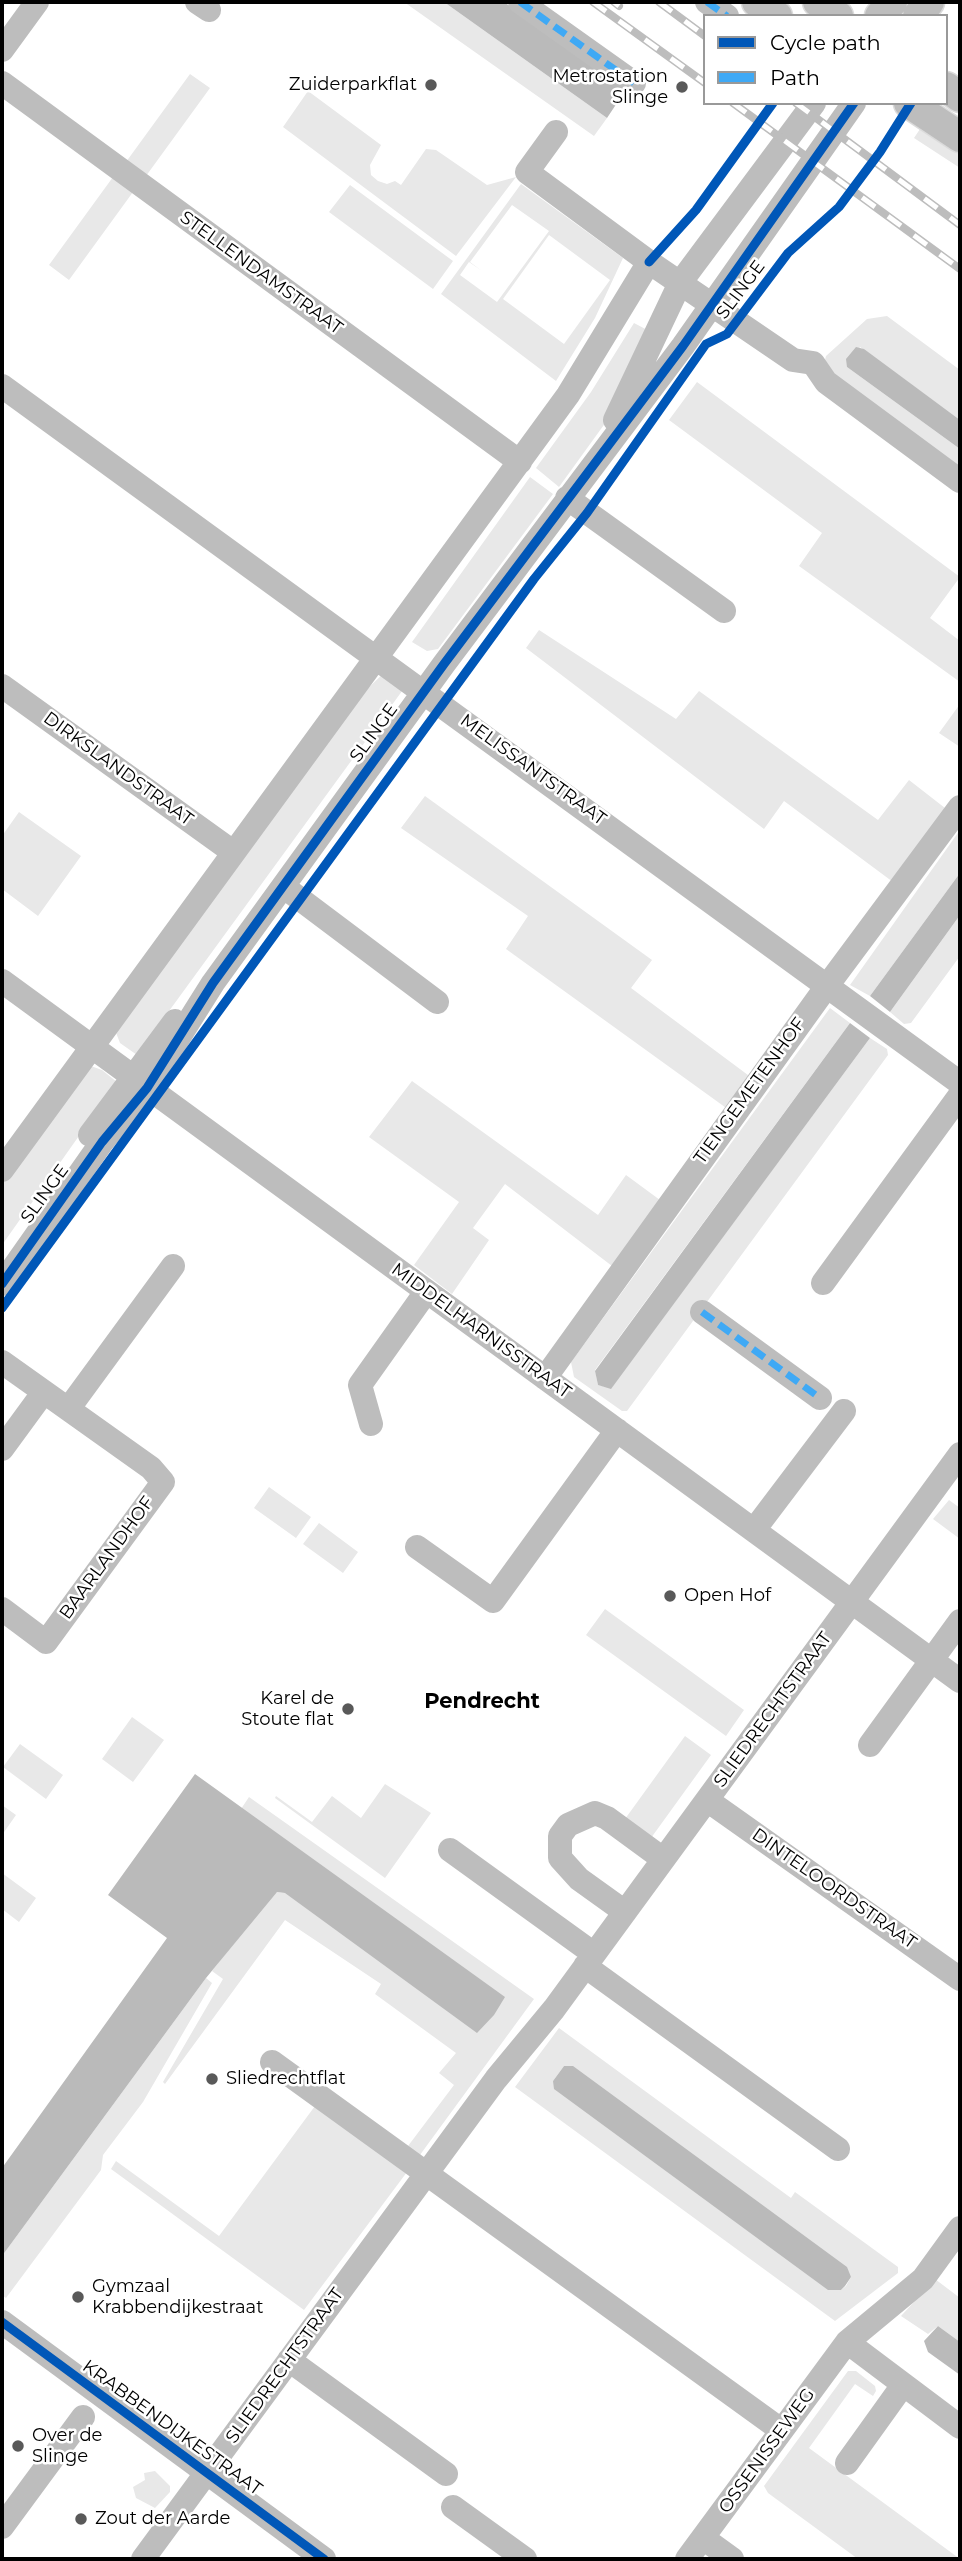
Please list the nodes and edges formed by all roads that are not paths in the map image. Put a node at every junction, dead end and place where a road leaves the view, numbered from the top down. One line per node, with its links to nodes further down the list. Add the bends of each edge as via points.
1 (37, 2): 9 (street)
2 (520, 2): 11 (street)
3 (708, 2): 6 (street)
4 (757, 2): 7 (main road)
5 (818, 2): 8 (main road)
6 (724, 14)
7 (774, 14)
8 (835, 14)
9 (2, 50)
10 (2, 83): 21 (street, STELLENDAMSTRAAT)
11 (634, 83)
12 (813, 105): 18 (street, SLINGE)
13 (853, 105): 19 (street, SLINGE)
14 (912, 105): 16 (main road)
15 (556, 132): 17 (street, via 527,172)
16 (960, 137)
17 (649, 262): 18 (street); 21 (street, via 568,395)
18 (680, 283): 19 (street); 23 (street, SLINGE, via 617,417)
19 (713, 305): 22 (street, via 793,360 813,363 826,382); 23 (street, SLINGE)
20 (2, 386): 25 (street, MELISSANTSTRAAT)
21 (520, 462): 25 (street)
22 (960, 481)
23 (566, 498): 24 (street); 27 (street, SLINGE)
24 (724, 611)
25 (376, 656): 27 (street, MELISSANTSTRAAT); 29 (street)
26 (2, 686): 29 (street, DIRKSLANDSTRAAT)
27 (424, 691): 30 (street, SLINGE); 32 (street, MELISSANTSTRAAT)
28 (960, 807): 32 (street, TIENGEMETENHOF)
29 (233, 852): 34 (street)
30 (284, 887): 33 (street); 35 (street, SLINGE)
31 (2, 981): 34 (street, MIDDELHARNISSTRAAT)
32 (827, 986): 36 (street, MELISSANTSTRAAT); 46 (street, TIENGEMETENHOF)
33 (437, 1002)
34 (90, 1045): 35 (street, MIDDELHARNISSTRAAT); 38 (street)
35 (139, 1082): 39 (street, SLINGE); 42 (street, SLINGE); 43 (street, MIDDELHARNISSTRAAT)
36 (960, 1083)
37 (960, 1095): 41 (street)
38 (2, 1170)
39 (2, 1261)
40 (173, 1266): 49 (street)
41 (823, 1283)
42 (2, 1284)
43 (426, 1292): 46 (street, MIDDELHARNISSTRAAT); 51 (street, via 360,1385)
44 (702, 1312): 48 (street)
45 (2, 1362): 47 (street, BAARLANDHOF)
46 (545, 1378): 52 (street, MIDDELHARNISSTRAAT)
47 (43, 1394): 49 (street, BAARLANDHOF); 53 (street)
48 (820, 1398)
49 (69, 1408): 58 (street, BAARLANDHOF, via 151,1468 163,1482 46,1642)
50 (844, 1410): 55 (street)
51 (371, 1424)
52 (617, 1430): 55 (street, MIDDELHARNISSTRAAT); 56 (street, via 493,1601)
53 (2, 1449)
54 (960, 1454): 57 (street, SLIEDRECHTSTRAAT)
55 (754, 1530): 57 (street, MIDDELHARNISSTRAAT)
56 (417, 1547)
57 (852, 1602): 60 (street, MIDDELHARNISSTRAAT); 63 (street, SLIEDRECHTSTRAAT)
58 (2, 1609)
59 (960, 1621): 60 (street)
60 (932, 1660): 61 (street, MIDDELHARNISSTRAAT); 62 (street)
61 (960, 1681)
62 (870, 1745)
63 (707, 1800): 65 (street, SLIEDRECHTSTRAAT); 68 (street, DINTELOORDSTRAAT)
64 (450, 1850): 67 (street)
65 (663, 1859): 66 (street, SLIEDRECHTSTRAAT); 66 (street, via 594,1813 568,1825 560,1836 560,1858)
66 (625, 1912): 67 (street, SLIEDRECHTSTRAAT)
67 (589, 1960): 70 (street); 71 (street, SLIEDRECHTSTRAAT)
68 (960, 1979)
69 (272, 2062): 71 (street)
70 (838, 2149)
71 (427, 2173): 75 (street, SLIEDRECHTSTRAAT); 79 (street)
72 (960, 2228): 74 (street, OSSENISSEWEG, via 923,2279)
73 (2, 2322): 81 (street, KRABBENDIJKESTRAAT)
74 (847, 2342): 76 (street); 79 (street, OSSENISSEWEG)
75 (289, 2360): 81 (street, SLIEDRECHTSTRAAT); 82 (street)
76 (903, 2385): 78 (street); 80 (street)
77 (83, 2417): 84 (street)
78 (960, 2427)
79 (781, 2430): 85 (street, OSSENISSEWEG)
80 (847, 2463)
81 (206, 2473): 86 (street, SLIEDRECHTSTRAAT); 87 (street, KRABBENDIJKESTRAAT)
82 (446, 2474)
83 (453, 2507): 88 (street)
84 (2, 2527)
85 (703, 2538): 89 (street, OSSENISSEWEG); 90 (street)
86 (143, 2559)
87 (324, 2559)
88 (525, 2559)
89 (687, 2559)
90 (732, 2559)

